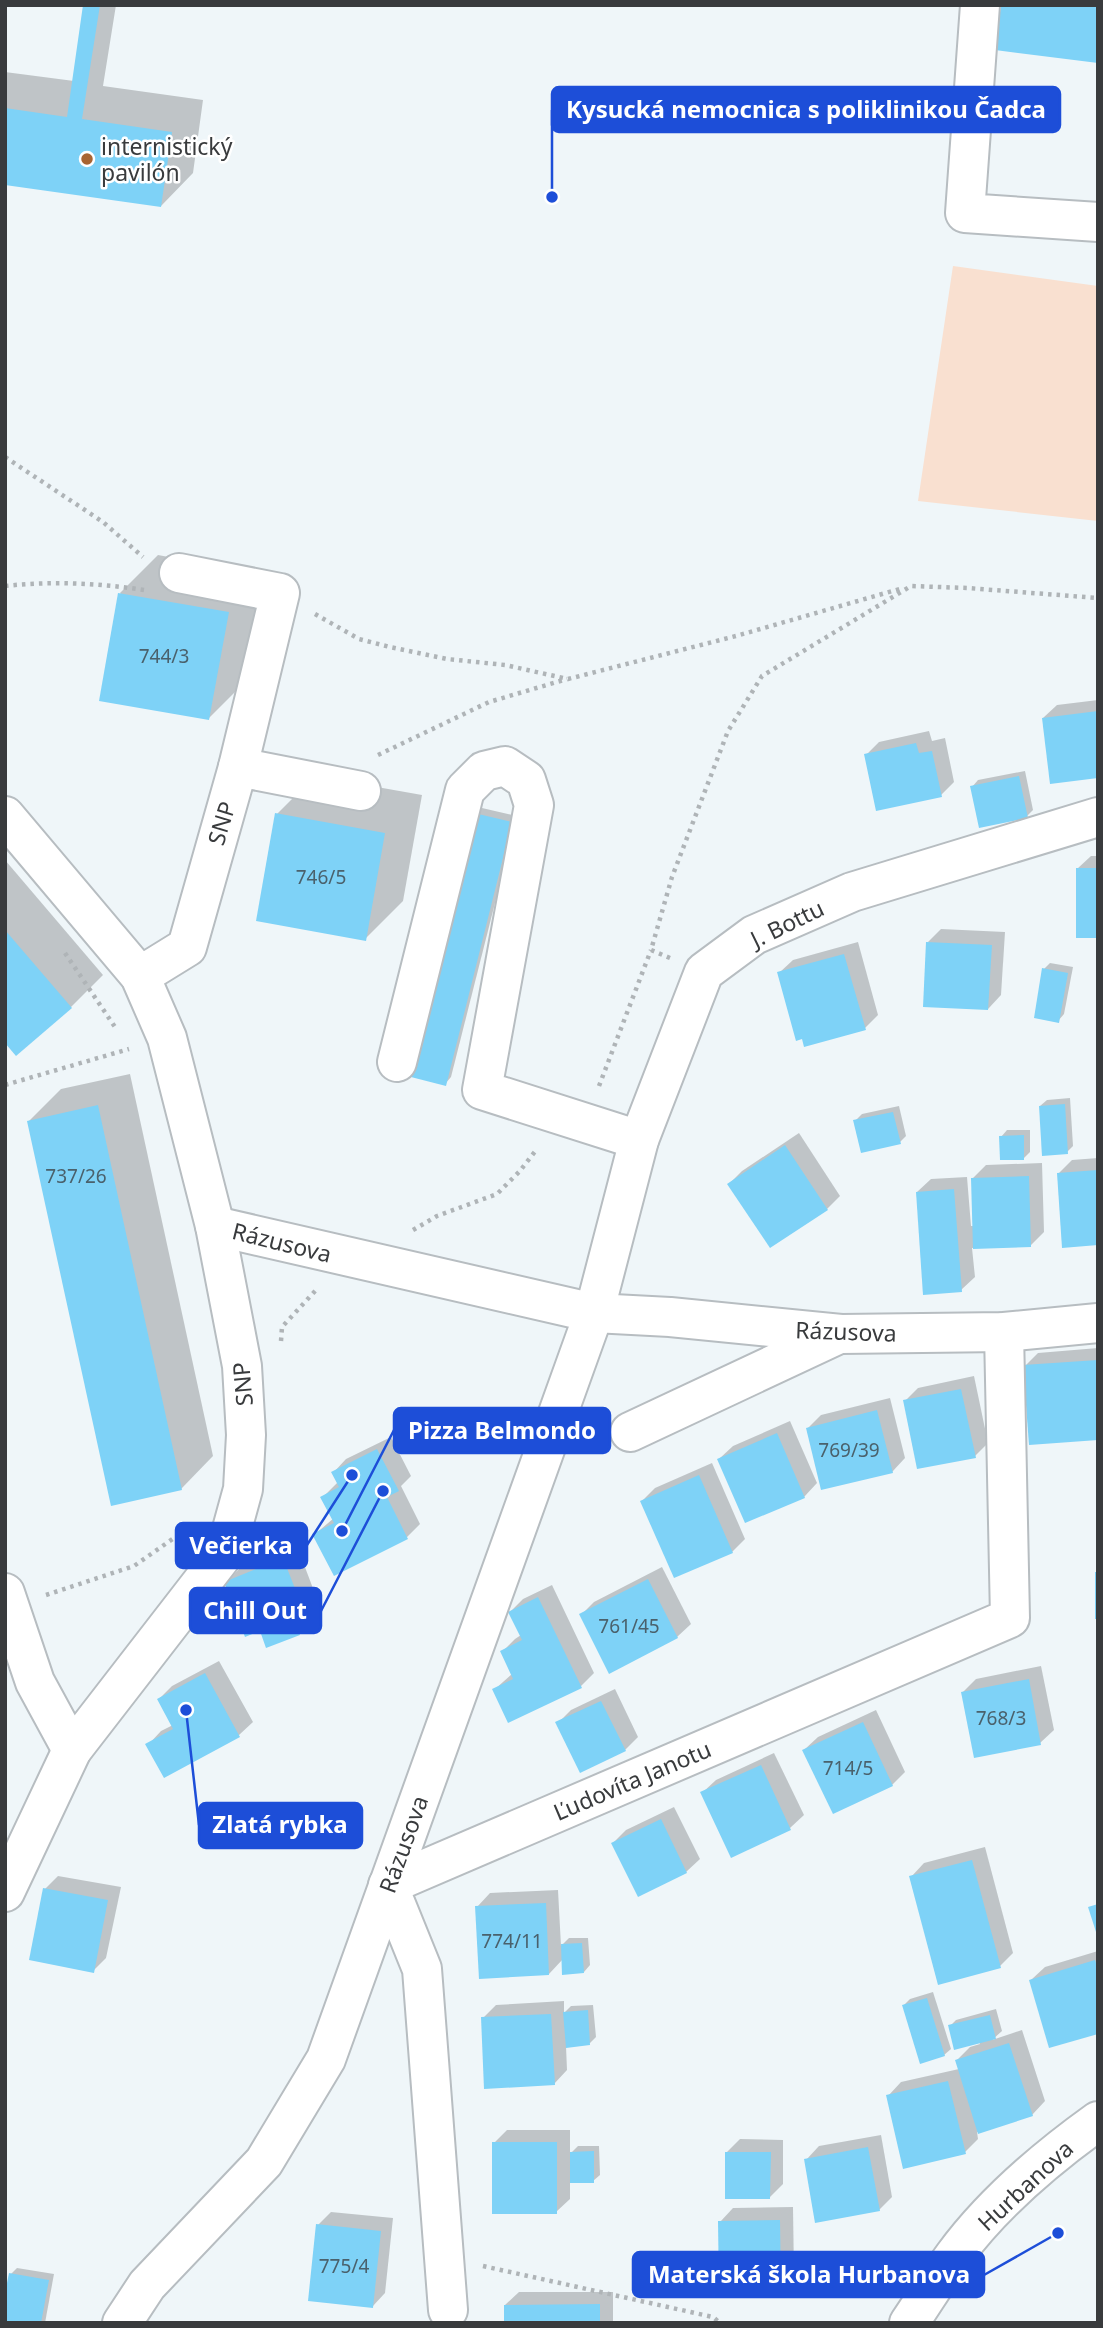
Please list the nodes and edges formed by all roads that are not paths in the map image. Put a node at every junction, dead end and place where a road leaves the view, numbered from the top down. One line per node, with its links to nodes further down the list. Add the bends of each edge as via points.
1 (980, 5): 2 (street, via 965,213)
2 (1098, 222)
3 (179, 573): 4 (street, SNP, via 280,593)
4 (238, 767): 5 (street); 8 (street, SNP, via 187,947)
5 (361, 791)
6 (5, 816): 8 (street, SNP)
7 (1098, 817): 10 (street, J. Bottu, via 852,892 754,935 705,972)
8 (140, 976): 11 (street, SNP, via 167,1038)
9 (397, 1062): 10 (street, via 466,790 484,771 505,766 526,780 534,805 482,1090)
10 (639, 1140): 12 (street)
11 (215, 1226): 12 (street, Rázusova); 18 (street, SNP, via 242,1366 243,1489 226,1551)
12 (594, 1313): 15 (street, Rázusova); 19 (street, Rázusova)
13 (1098, 1324): 14 (street, Rázusova)
14 (1004, 1332): 15 (street, Rázusova); 19 (street, Ľudovíta Janotu, via 1010,1618)
15 (841, 1334): 16 (street)
16 (630, 1432)
17 (7, 1600): 18 (street, via 35,1682)
18 (72, 1750): 20 (street, SNP)
19 (388, 1885): 22 (street, via 422,1969); 23 (street, Rázusova, via 326,2059 264,2162 146,2285)
20 (5, 1892)
21 (1098, 2121): 24 (street, Hurbanova, via 1008,2195 955,2255)
22 (448, 2310)
23 (122, 2323)
24 (909, 2323)

